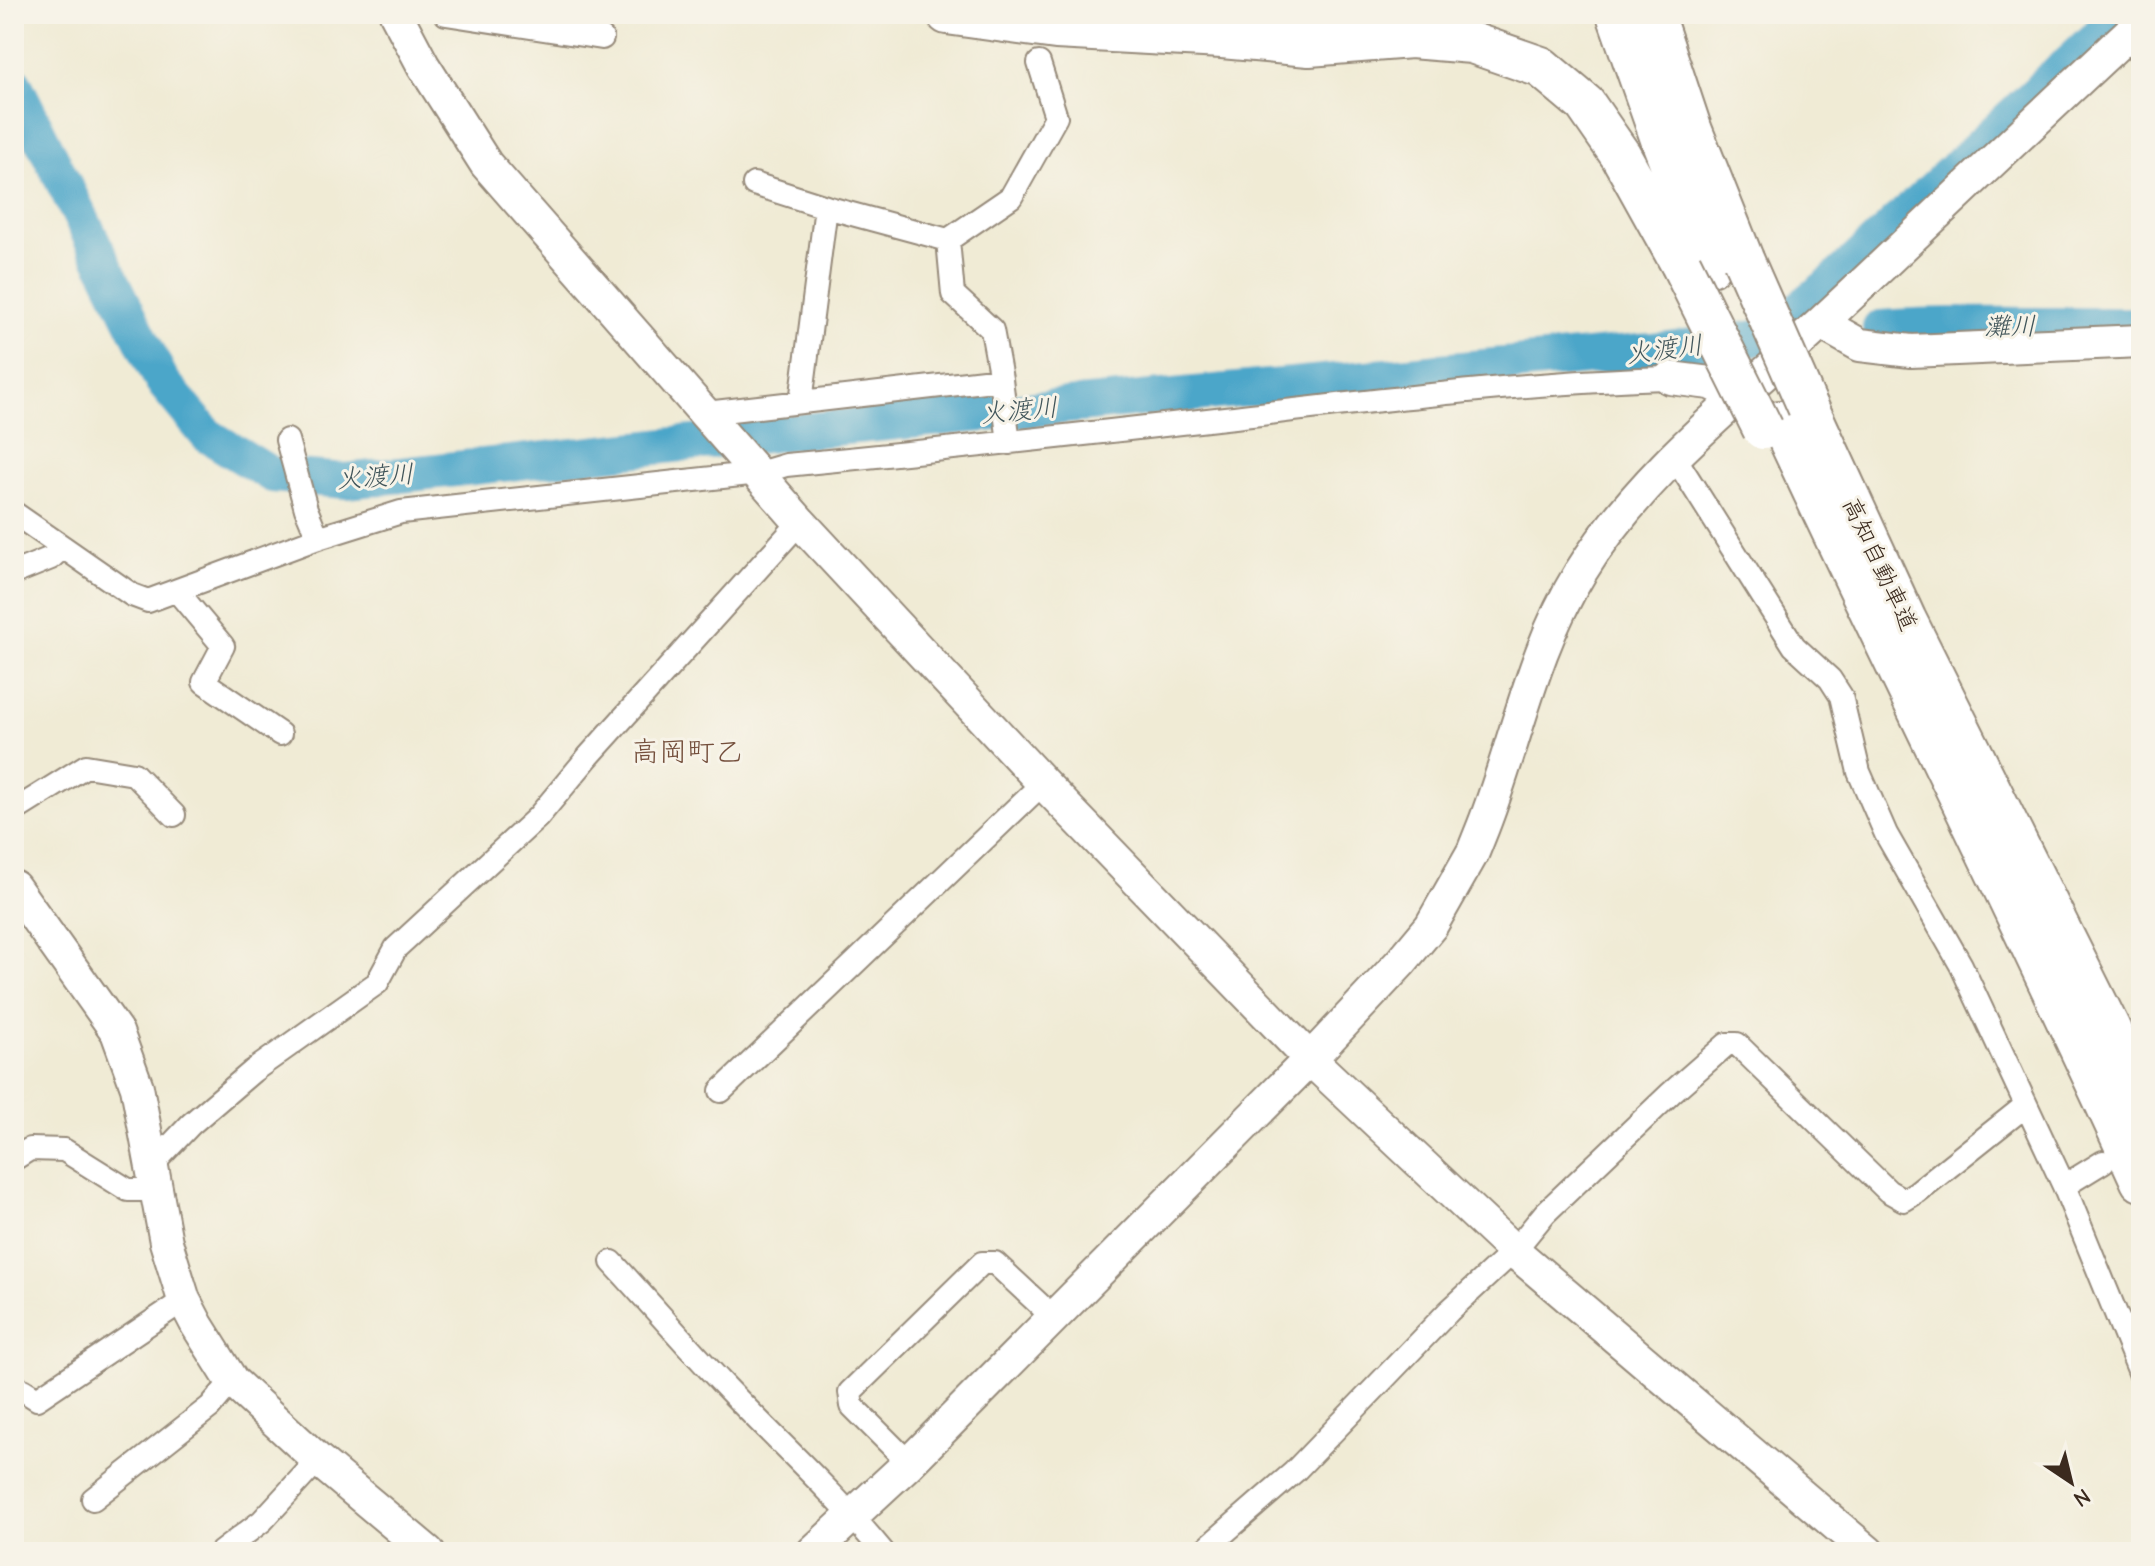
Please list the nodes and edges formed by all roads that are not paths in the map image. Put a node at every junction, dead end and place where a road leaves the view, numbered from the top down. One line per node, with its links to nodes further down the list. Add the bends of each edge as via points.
1 (396, 14): 21 (street, via 486,164)
2 (446, 14): 8 (street)
3 (947, 14): 9 (highway, via 1056,29)
4 (1347, 14): 9 (highway, via 1285,21)
5 (1617, 14): 14 (highway, 高知自動車道)
6 (1653, 14): 14 (highway, 高知自動車道, via 1692,131)
7 (2141, 22): 15 (street)
8 (602, 38)
9 (1222, 38): 14 (highway, via 1309,46 1411,38 1472,43 1541,67 1585,104 1621,156)
10 (1039, 63): 13 (street, via 1056,117 1011,197)
11 (754, 184): 12 (street)
12 (826, 207): 13 (street); 20 (street)
13 (948, 240): 18 (street, via 953,294 992,330)
14 (1711, 263): 22 (highway, 高知自動車道, bridge); 22 (highway, bridge)
15 (1821, 323): 16 (street, via 1860,345 1911,351); 19 (street)
16 (2141, 341)
17 (1670, 378): 19 (street, via 1710,383); 23 (street, via 1452,391)
18 (1002, 385): 20 (street); 23 (street)
19 (1739, 396): 25 (street)
20 (801, 402): 21 (street)
21 (712, 419): 26 (street)
22 (1784, 419): 40 (highway, 高知自動車道, via 1906,620); 45 (highway, 高知自動車道, via 1824,543 1878,632)
23 (1009, 437): 26 (street)
24 (287, 440): 29 (street)
25 (1674, 456): 38 (street, via 1605,535 1555,617 1483,827 1438,913 1401,962); 41 (street, via 1794,646 1841,696 1859,772 1886,834 1961,965)
26 (755, 469): 28 (street); 29 (street, via 401,512)
27 (14, 513): 30 (street)
28 (800, 522): 34 (street); 44 (street, via 538,817 396,948 377,983 253,1071 191,1124)
29 (318, 538): 32 (street)
30 (63, 547): 31 (street, via 51,558); 32 (street, via 132,595 148,601)
31 (14, 573)
32 (177, 591): 33 (street, via 223,646 204,682)
33 (280, 734)
34 (1043, 783): 38 (street); 39 (street)
35 (14, 811): 36 (street, via 86,766 134,774)
36 (174, 815)
37 (14, 887): 44 (street, via 117,1032 137,1087)
38 (1310, 1059): 47 (street); 50 (street)
39 (721, 1091)
40 (2141, 1099)
41 (2025, 1106): 46 (street); 47 (street, via 1904,1200 1888,1191 1737,1044 1727,1044 1545,1213)
42 (14, 1159): 44 (street, via 30,1149 64,1150 128,1190)
43 (2103, 1162): 46 (street)
44 (154, 1177): 49 (street)
45 (2141, 1181)
46 (2064, 1186): 51 (street)
47 (1514, 1251): 62 (street, via 1294,1472); 63 (street)
48 (612, 1262): 57 (street, via 723,1385)
49 (184, 1300): 52 (street); 53 (street, via 37,1399)
50 (1053, 1317): 55 (street); 55 (street, via 995,1263 982,1263 850,1392 852,1406)
51 (2141, 1375)
52 (232, 1381): 54 (street); 56 (street, via 210,1407)
53 (17, 1386)
54 (318, 1460): 58 (street, via 262,1521); 59 (street)
55 (909, 1463): 57 (street)
56 (93, 1499)
57 (853, 1516): 60 (street); 61 (street)
58 (221, 1552)
59 (428, 1552)
60 (813, 1552)
61 (883, 1552)
62 (1202, 1552)
63 (1868, 1552)

